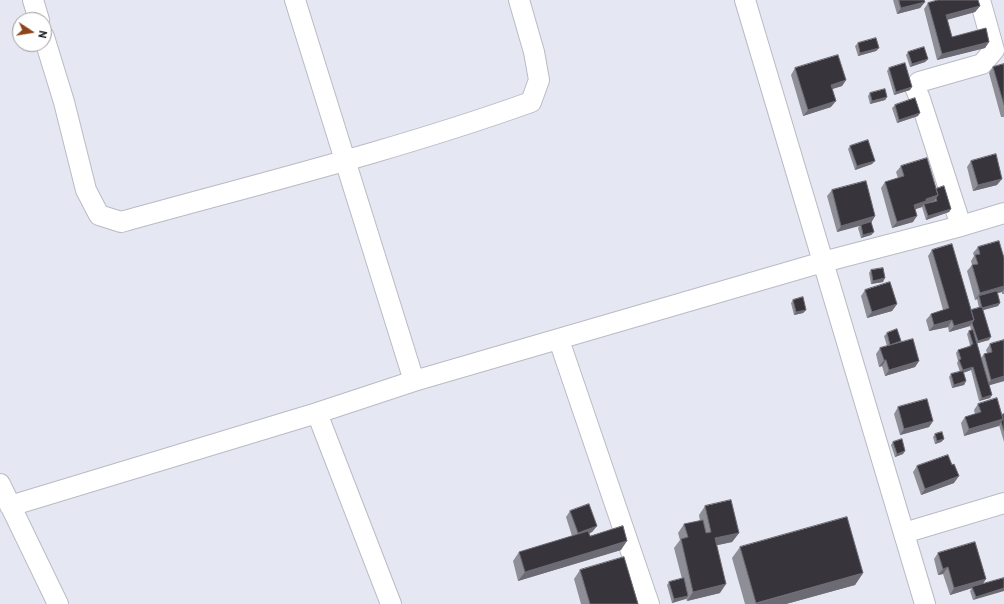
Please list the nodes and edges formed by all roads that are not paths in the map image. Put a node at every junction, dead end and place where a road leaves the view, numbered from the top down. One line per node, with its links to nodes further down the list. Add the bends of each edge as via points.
1 (33, 0): 6 (street)
2 (295, 0): 8 (street)
3 (519, 0): 8 (street, via 539,80 531,102)
4 (745, 0): 11 (street)
5 (980, 0): 10 (street, via 994,50 982,64 919,82 915,87)
6 (37, 12)
7 (49, 52): 8 (street, via 86,190 98,215 121,222)
8 (344, 161): 13 (street)
9 (1004, 213): 10 (street)
10 (961, 226): 11 (street)
11 (823, 262): 12 (street); 18 (street)
12 (558, 340): 13 (street); 21 (street)
13 (414, 381): 14 (street)
14 (317, 413): 17 (street); 20 (street)
15 (0, 484): 17 (street)
16 (1004, 503): 18 (street)
17 (10, 506): 19 (street)
18 (904, 533): 22 (street)
19 (58, 604)
20 (391, 604)
21 (649, 604)
22 (924, 604)

